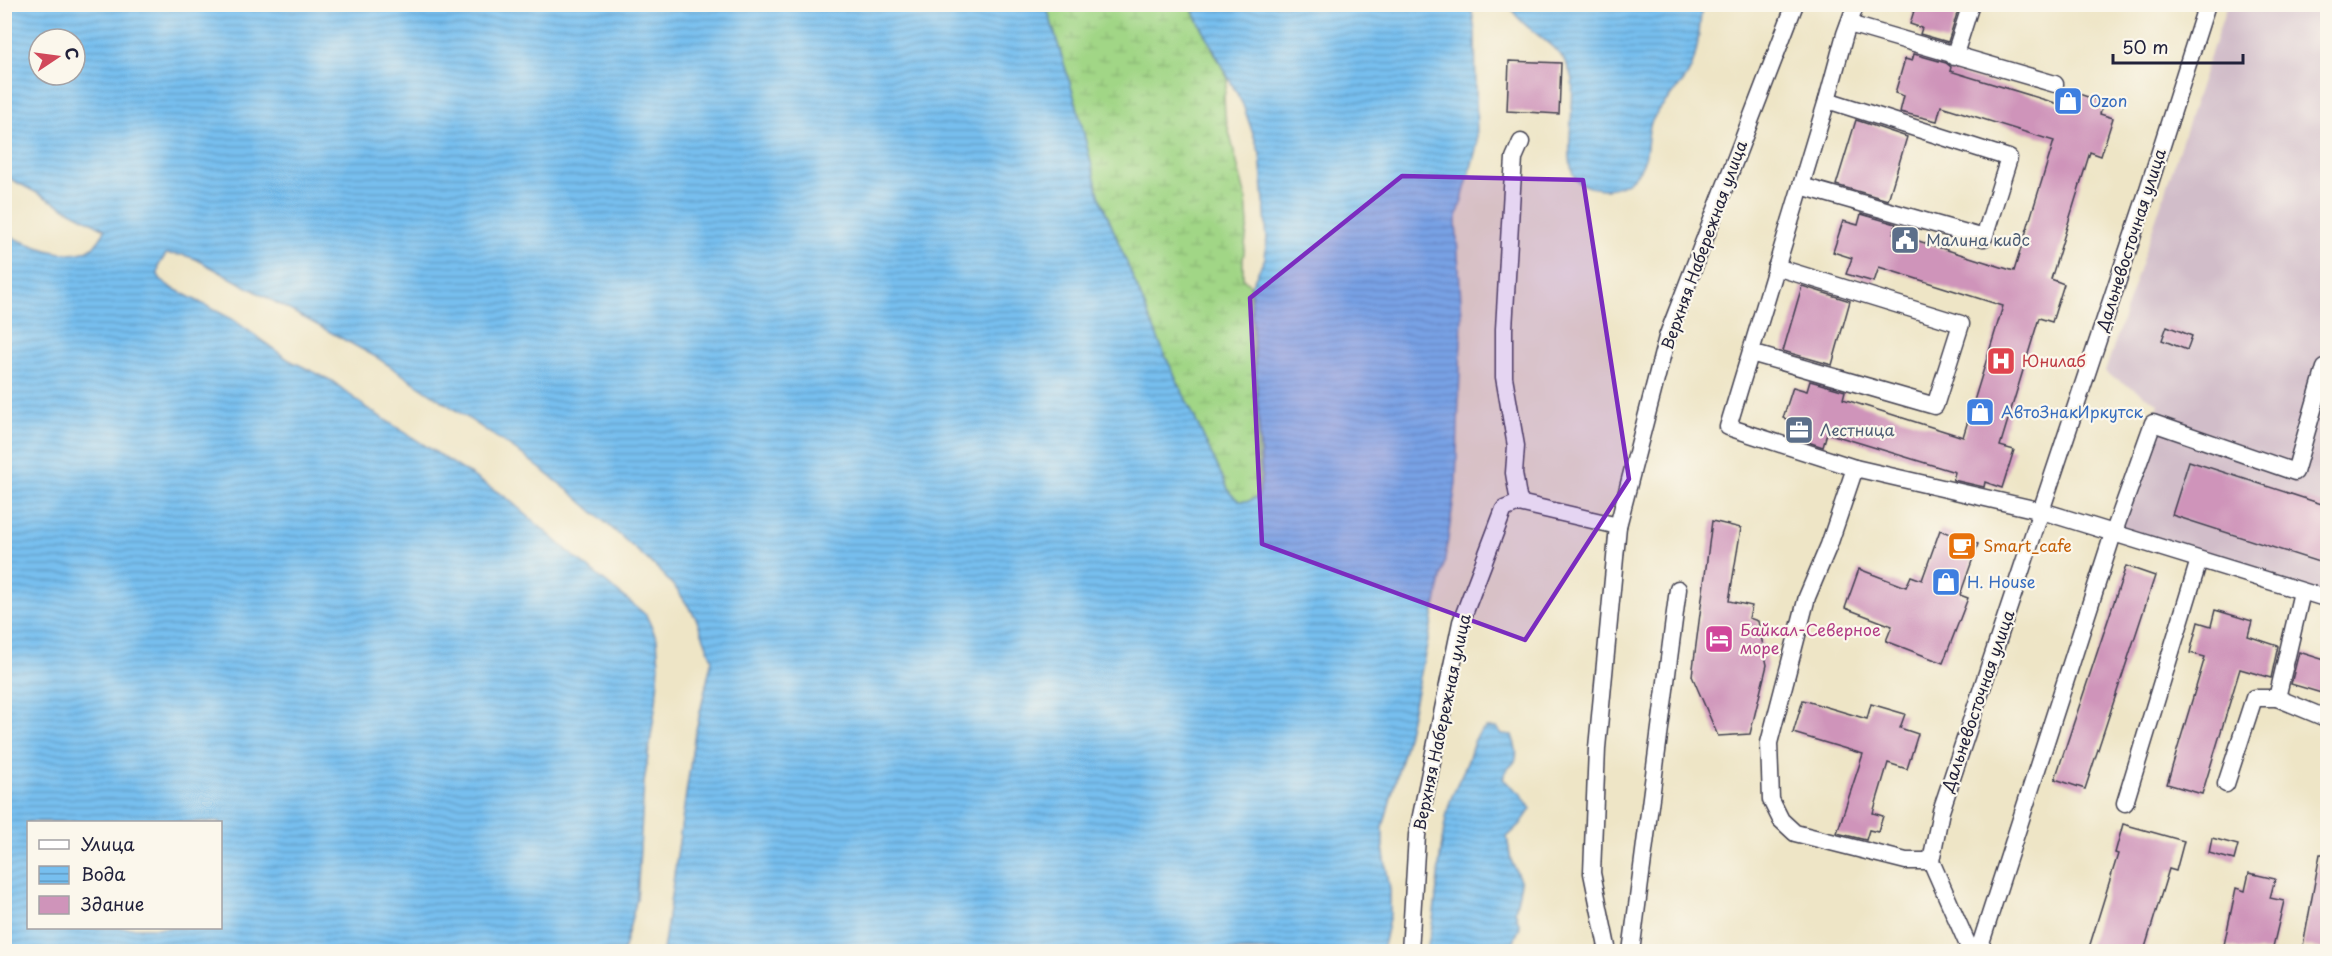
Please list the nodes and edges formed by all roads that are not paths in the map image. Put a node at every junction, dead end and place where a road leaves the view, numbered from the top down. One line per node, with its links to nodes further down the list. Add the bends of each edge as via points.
1 (1795, 4): 17 (street, Верхняя Набережная улица, via 1667,337)
2 (1856, 4): 5 (street)
3 (1971, 4): 6 (street)
4 (2207, 4): 16 (street, Дальневосточная улица)
5 (1849, 24): 6 (street); 8 (street)
6 (1954, 56): 7 (street)
7 (2055, 84)
8 (1827, 100): 10 (street); 10 (street, via 2009,158 1984,238)
9 (1521, 142): 15 (street, via 1514,158 1504,353)
10 (1801, 186): 11 (street)
11 (1776, 267): 12 (street); 12 (street, via 1961,324 1935,406)
12 (1751, 353): 14 (street, via 1728,427)
13 (2325, 368): 18 (street, via 2295,472 2153,423)
14 (1855, 468): 16 (street); 27 (street, via 1807,597 1769,743 1771,800 1781,820 1795,833 1906,861)
15 (1519, 503): 17 (street); 28 (street, Верхняя Набережная улица, via 1504,509 1461,622 1417,835)
16 (2042, 511): 18 (street); 27 (street, Дальневосточная улица, via 1941,811)
17 (1618, 526): 29 (street, Верхняя Набережная улица, via 1597,747 1592,873)
18 (2113, 534): 19 (street); 32 (street)
19 (2199, 560): 21 (street); 26 (street)
20 (1678, 589): 30 (street)
21 (2302, 592): 22 (street); 23 (street)
22 (2328, 600)
23 (2277, 698): 24 (street); 25 (street, via 2254,698)
24 (2328, 719)
25 (2226, 784)
26 (2125, 803)
27 (1931, 861): 31 (street)
28 (1410, 951)
29 (1608, 951)
30 (1631, 951)
31 (1971, 951)
32 (1978, 951)

